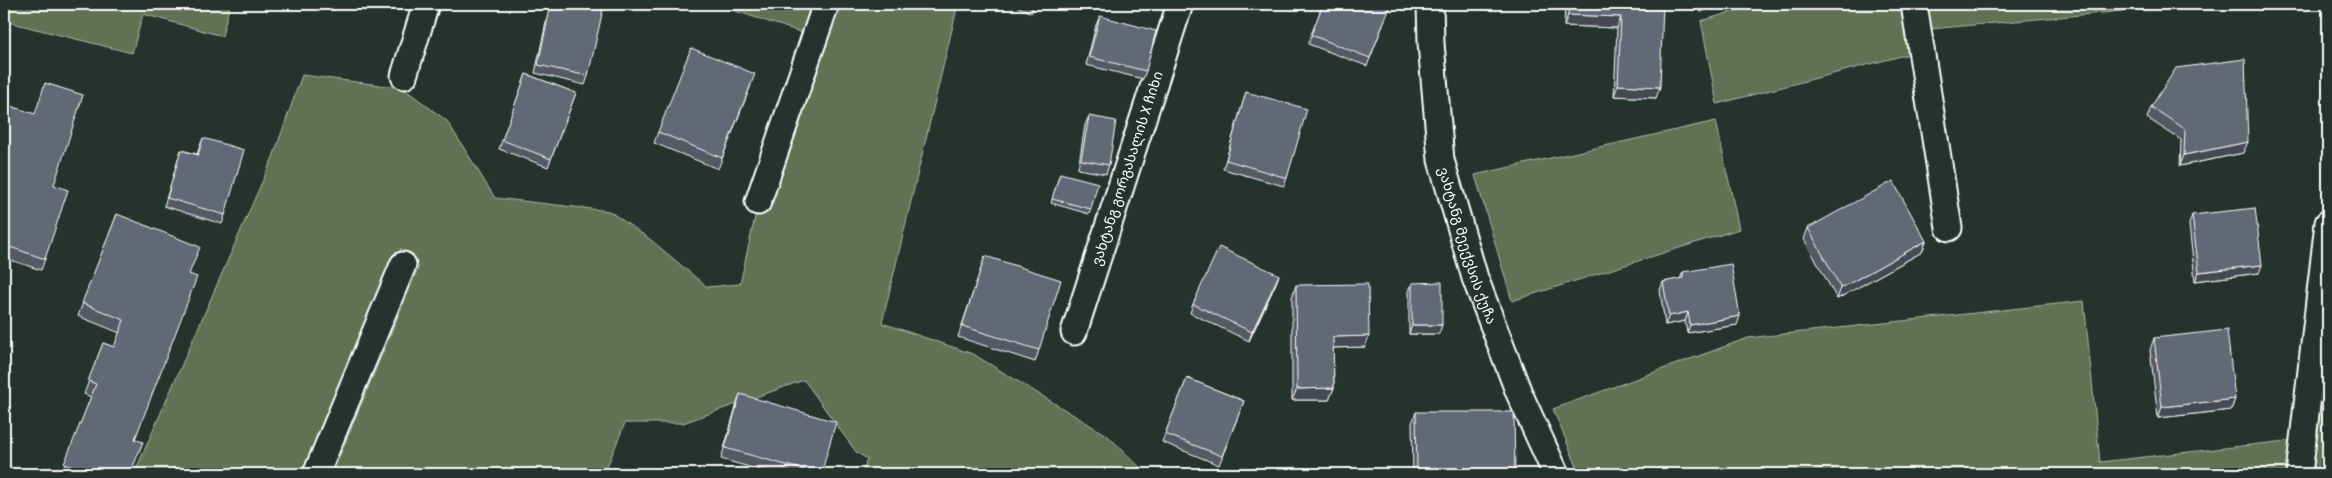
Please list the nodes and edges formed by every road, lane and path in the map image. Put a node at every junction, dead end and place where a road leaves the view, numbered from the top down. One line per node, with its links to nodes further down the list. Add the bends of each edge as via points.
1 (426, 4): 6 (street)
2 (826, 4): 7 (street)
3 (1180, 4): 11 (street, ვახტანგ გორგასალის X ჩიხი)
4 (1430, 4): 13 (street, ვახტანგ მეექვსის ქუჩა, via 1441,160 1475,278 1519,393)
5 (1914, 4): 9 (street)
6 (404, 76)
7 (758, 202)
8 (2328, 223): 14 (street)
9 (1949, 228)
10 (403, 265): 12 (street)
11 (1074, 332)
12 (316, 474)
13 (1556, 474)
14 (2299, 474)

